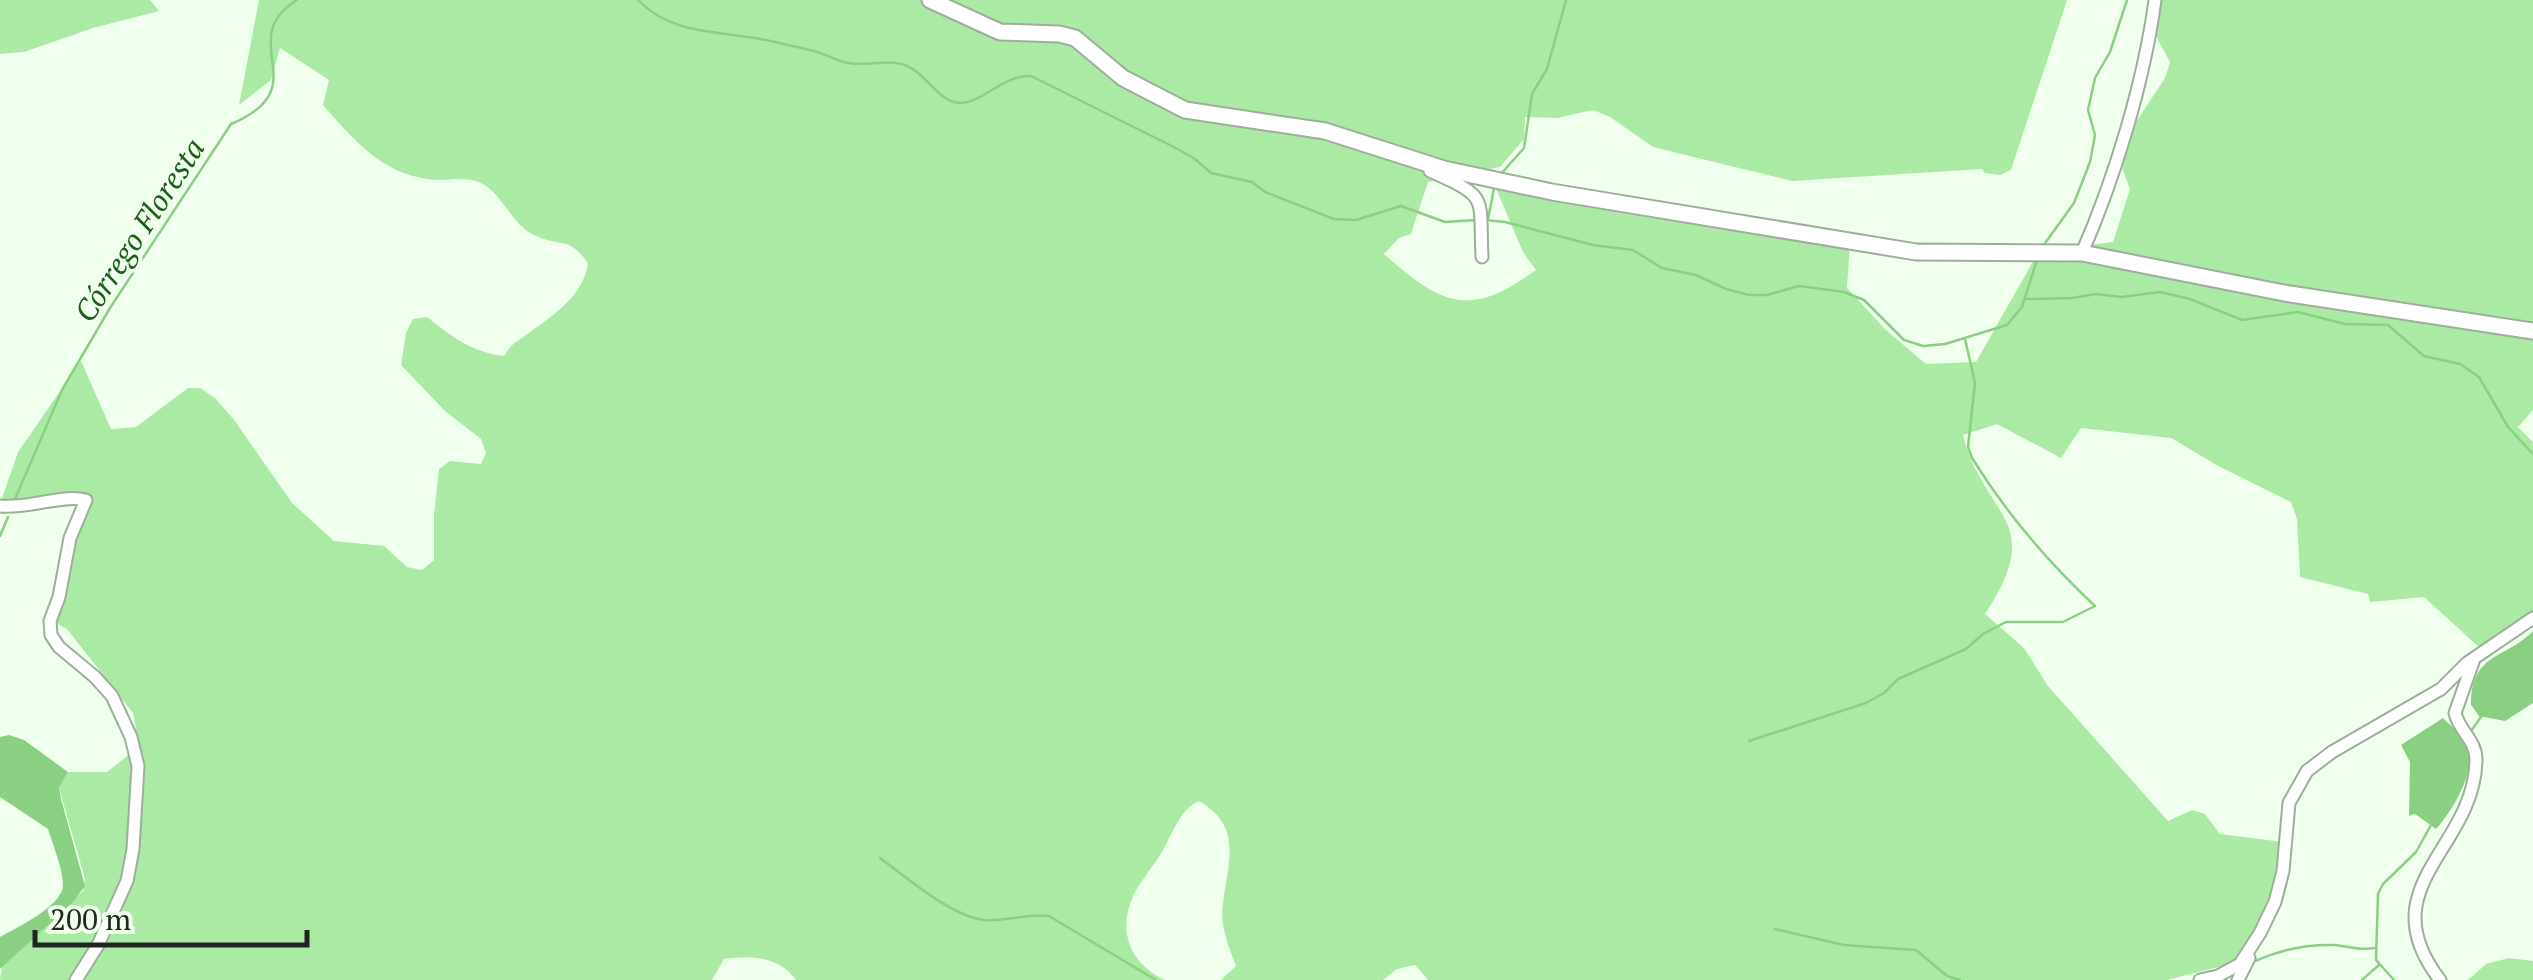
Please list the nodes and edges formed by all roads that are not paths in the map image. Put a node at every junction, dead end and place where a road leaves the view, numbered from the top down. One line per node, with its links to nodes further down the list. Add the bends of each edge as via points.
1 (930, 0): 3 (main road, via 1000,32 1074,38 1123,78 1185,110 1325,131)
2 (2155, 0): 4 (street, via 2130,117)
3 (1412, 160): 4 (main road, via 1552,192 1916,252); 5 (street, via 1476,194)
4 (2082, 253): 6 (main road)
5 (1482, 257)
6 (2533, 331)
7 (0, 506): 11 (street, via 86,500 70,538 50,634 112,696 138,760 127,881)
8 (2533, 618): 9 (street)
9 (2475, 658): 10 (street, via 2441,689 2316,762 2301,778 2289,802 2278,890); 14 (street, via 2455,713 2476,752 2472,794 2414,903 2420,944)
10 (2254, 945): 12 (street, via 2240,964); 13 (street)
11 (76, 980)
12 (2200, 980)
13 (2238, 980)
14 (2440, 980)

